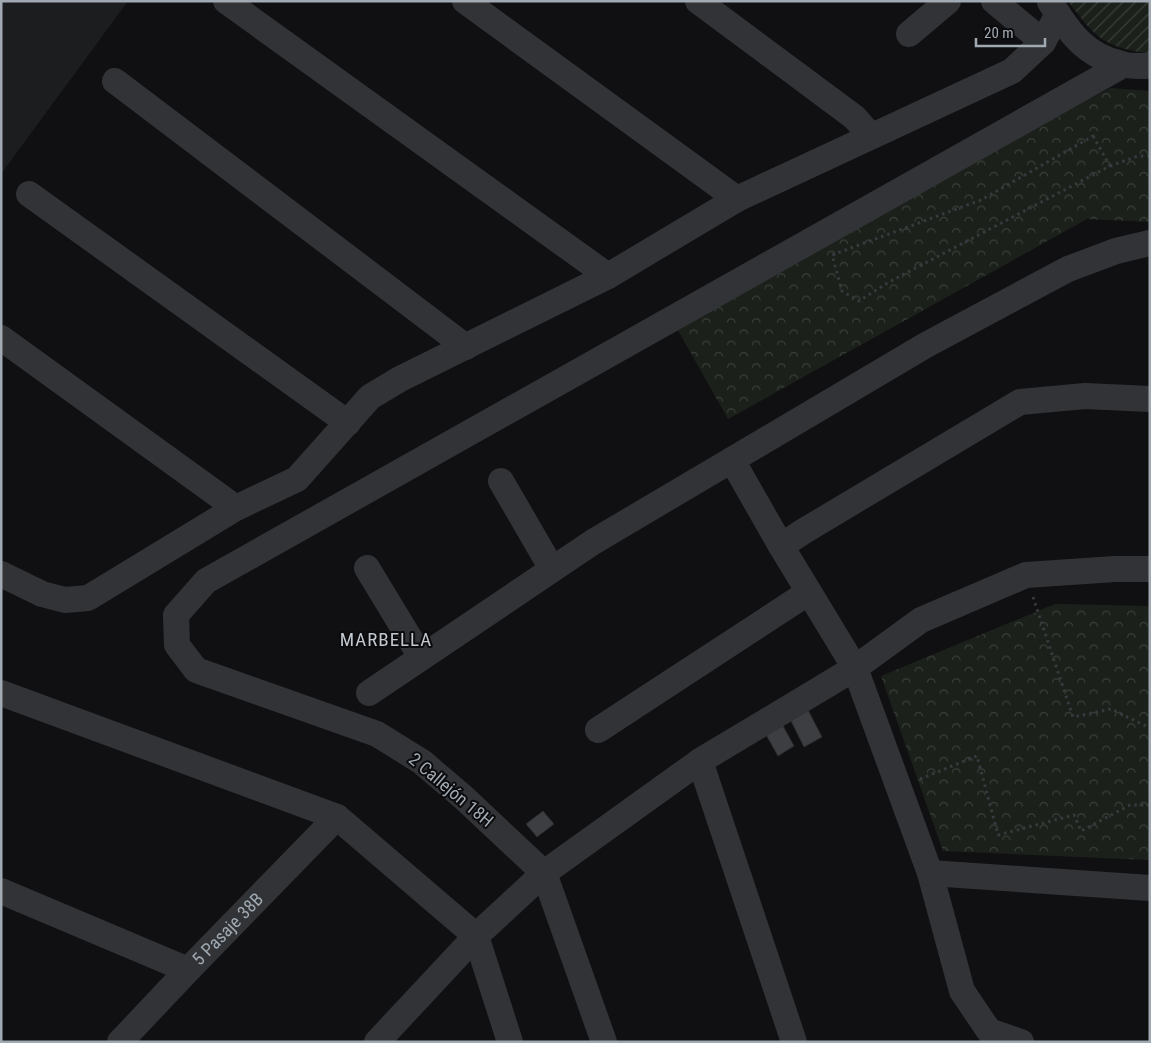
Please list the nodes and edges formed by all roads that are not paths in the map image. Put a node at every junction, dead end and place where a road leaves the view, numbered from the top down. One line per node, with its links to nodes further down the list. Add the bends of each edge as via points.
1 (226, 1): 16 (street)
2 (465, 1): 14 (street)
3 (698, 1): 12 (street, via 854,117)
4 (948, 1): 7 (street)
5 (994, 1): 8 (street)
6 (1054, 8): 8 (street); 9 (street, via 1078,41 1095,55)
7 (909, 34)
8 (1043, 42): 12 (street, via 1012,71)
9 (1123, 65): 10 (street); 37 (street, 2 Callejón 18H, via 206,581 176,615 177,645 196,670 377,734 422,762)
10 (1150, 66)
11 (115, 80): 18 (street)
12 (871, 136): 14 (street)
13 (29, 194): 20 (street)
14 (737, 199): 16 (street)
15 (1150, 243): 21 (street, via 1116,251 1068,269 926,345)
16 (608, 276): 18 (street)
17 (1, 338): 23 (street)
18 (466, 347): 20 (street, via 370,397)
19 (1150, 399): 24 (street, via 1085,396 1020,402)
20 (348, 423): 23 (street, via 297,479)
21 (732, 460): 24 (street); 26 (street)
22 (501, 481): 26 (street)
23 (236, 508): 28 (street, via 88,598 65,600 42,594)
24 (781, 546): 29 (street)
25 (367, 568): 30 (street)
26 (552, 569): 30 (street)
27 (1150, 569): 31 (street, via 1026,575 921,620)
28 (1, 574)
29 (809, 592): 31 (street); 34 (street)
30 (421, 657): 33 (street)
31 (855, 668): 35 (street); 38 (street)
32 (1, 693): 36 (street)
33 (369, 693)
34 (598, 730)
35 (700, 762): 37 (street); 47 (street)
36 (337, 817): 41 (street); 42 (street, 5 Pasaje 38B)
37 (544, 873): 41 (street); 46 (street, 2 Callejón 18H)
38 (930, 874): 39 (street); 48 (street, via 962,991 990,1031)
39 (1150, 888)
40 (1, 891): 42 (street)
41 (476, 936): 44 (street); 45 (street)
42 (188, 970): 43 (street, 5 Pasaje 38B)
43 (120, 1042)
44 (377, 1042)
45 (510, 1042)
46 (604, 1042)
47 (794, 1042)
48 (1020, 1042)

